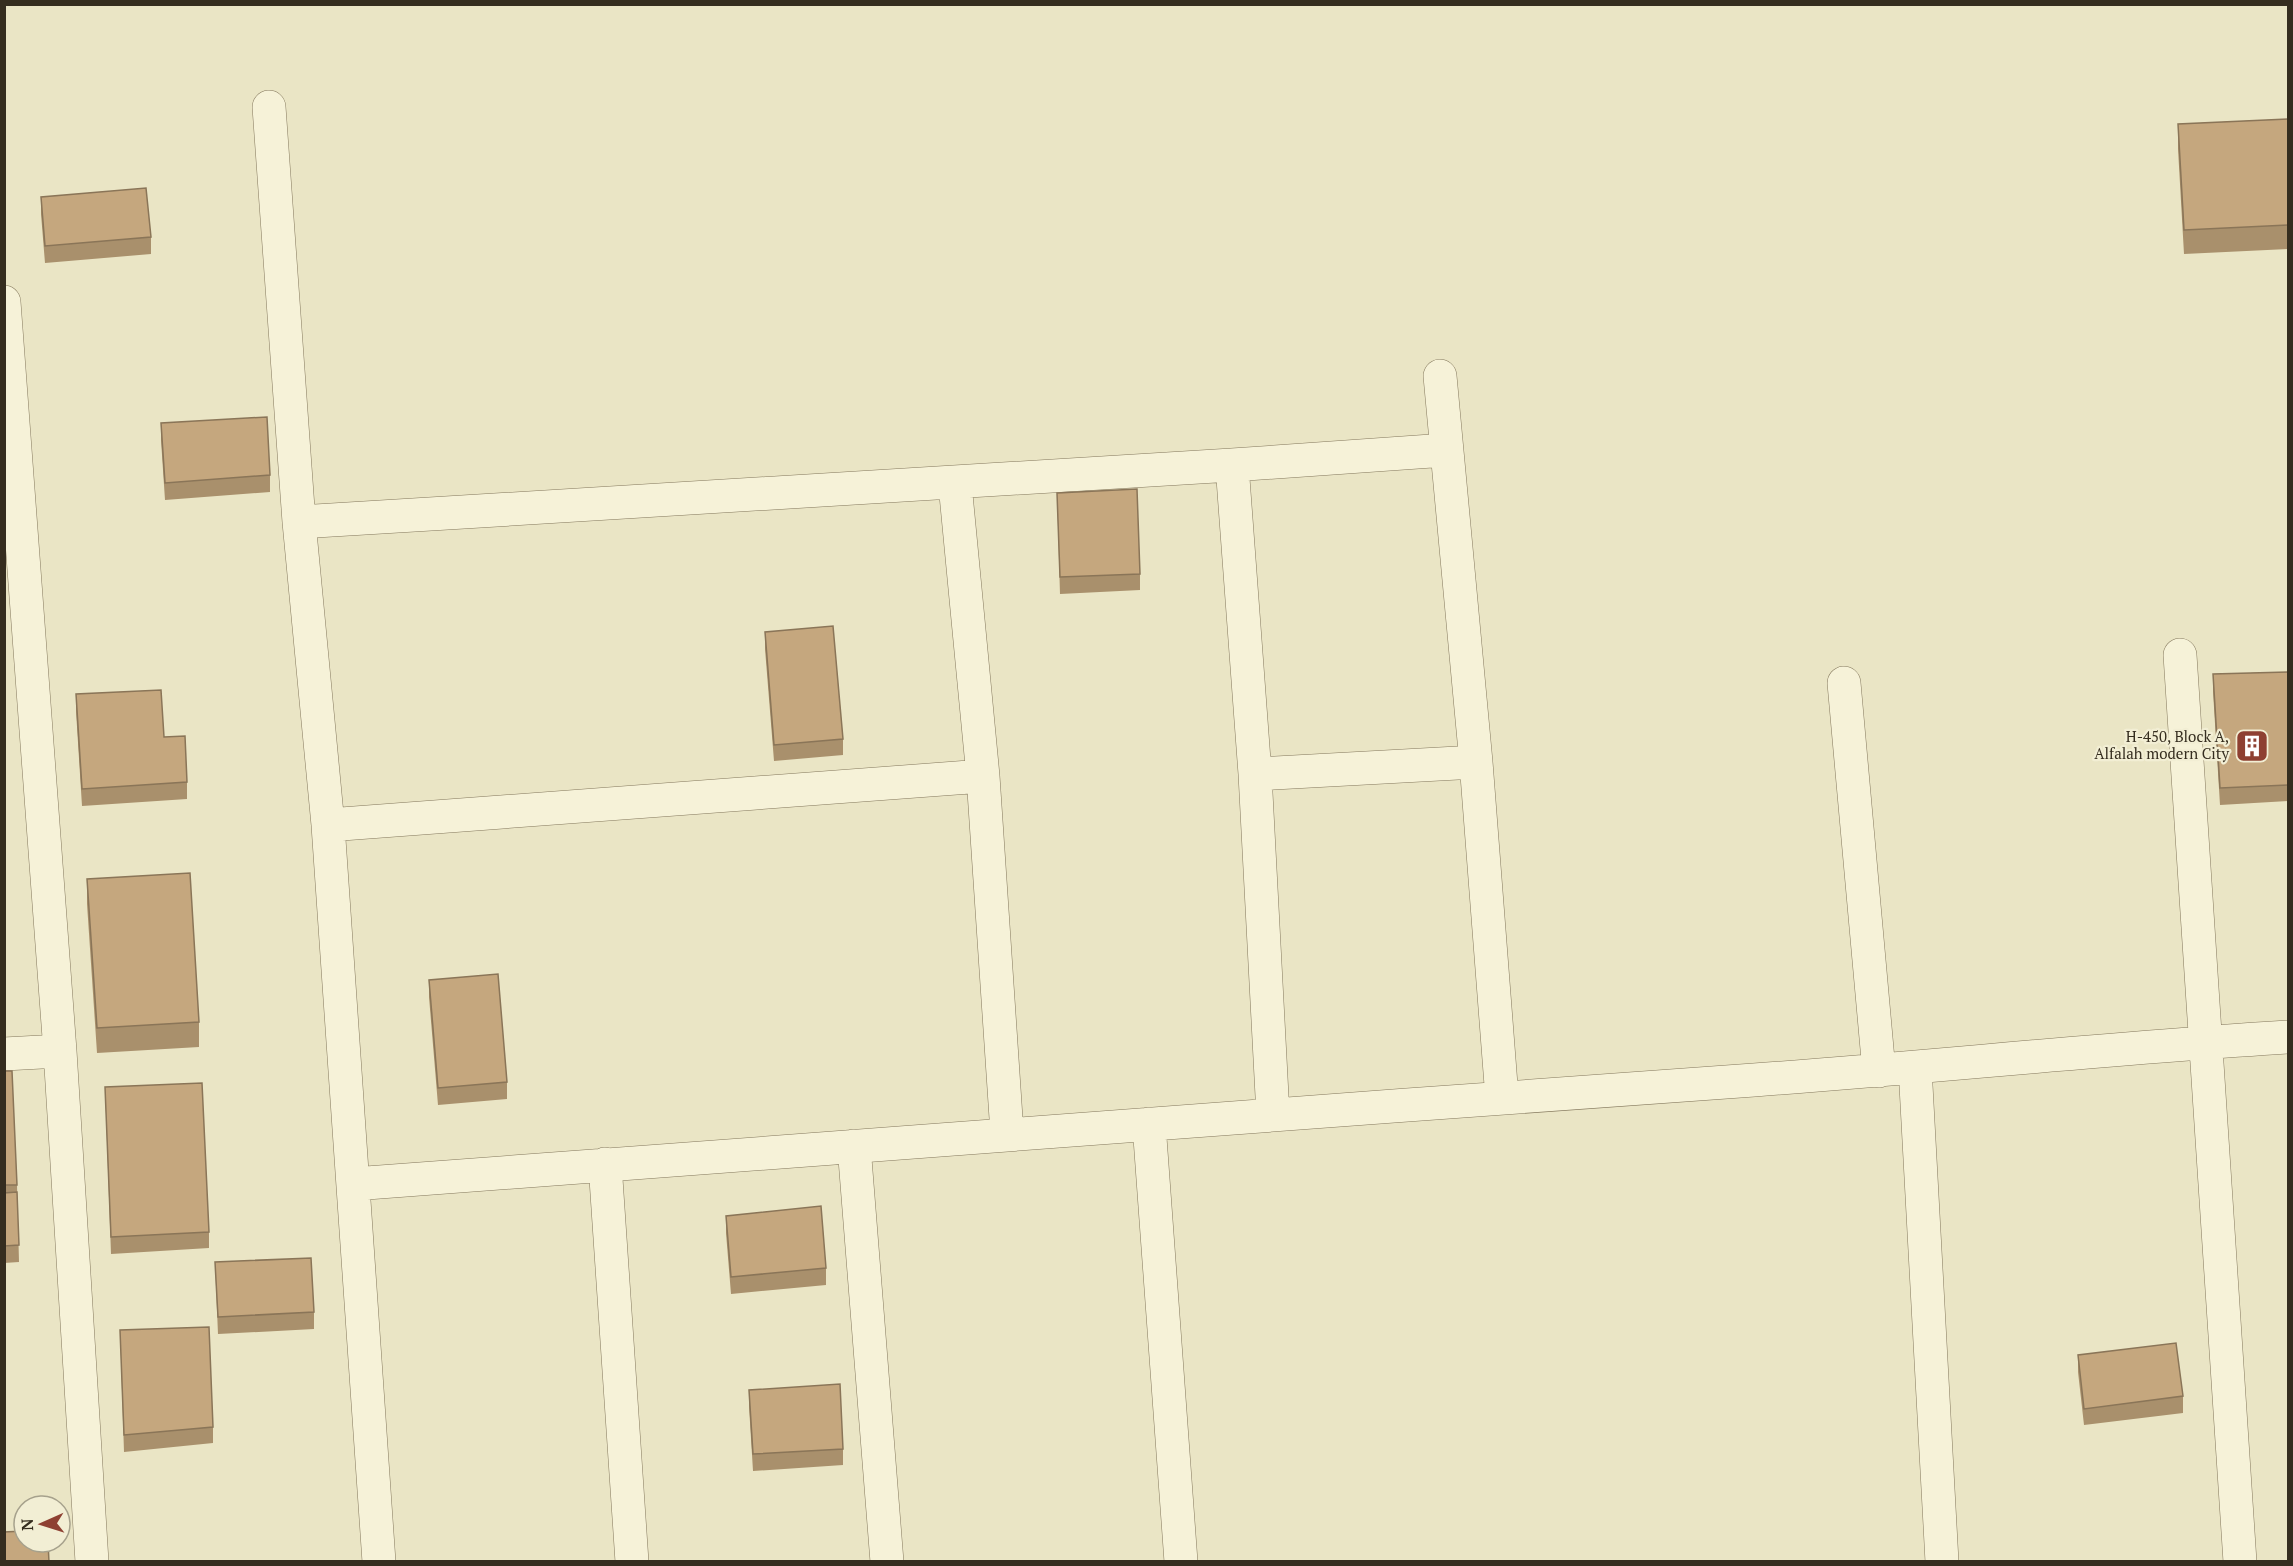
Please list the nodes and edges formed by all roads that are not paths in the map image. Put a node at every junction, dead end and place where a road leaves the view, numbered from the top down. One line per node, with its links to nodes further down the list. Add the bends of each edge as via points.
1 (269, 107): 7 (street)
2 (4, 302): 16 (street)
3 (1440, 376): 4 (street)
4 (1446, 450): 5 (street); 10 (street)
5 (1232, 465): 6 (street); 11 (street)
6 (955, 484): 7 (street); 12 (street)
7 (299, 522): 13 (street)
8 (2180, 655): 15 (street)
9 (1844, 683): 19 (street)
10 (1476, 762): 11 (street); 20 (street)
11 (1255, 774): 21 (street)
12 (983, 776): 13 (street); 23 (street)
13 (328, 825): 26 (street)
14 (2289, 1037): 15 (street)
15 (2204, 1042): 18 (street); 33 (street)
16 (60, 1051): 17 (street); 27 (street)
17 (4, 1054)
18 (1915, 1067): 19 (street); 32 (street)
19 (1879, 1071): 20 (street)
20 (1502, 1098): 21 (street)
21 (1273, 1115): 22 (street)
22 (1149, 1124): 23 (street); 31 (street)
23 (1006, 1133): 24 (street)
24 (854, 1146): 25 (street); 30 (street)
25 (605, 1164): 26 (street); 29 (street)
26 (354, 1185): 28 (street)
27 (92, 1562)
28 (378, 1562)
29 (632, 1562)
30 (887, 1562)
31 (1181, 1562)
32 (1942, 1562)
33 (2241, 1562)

